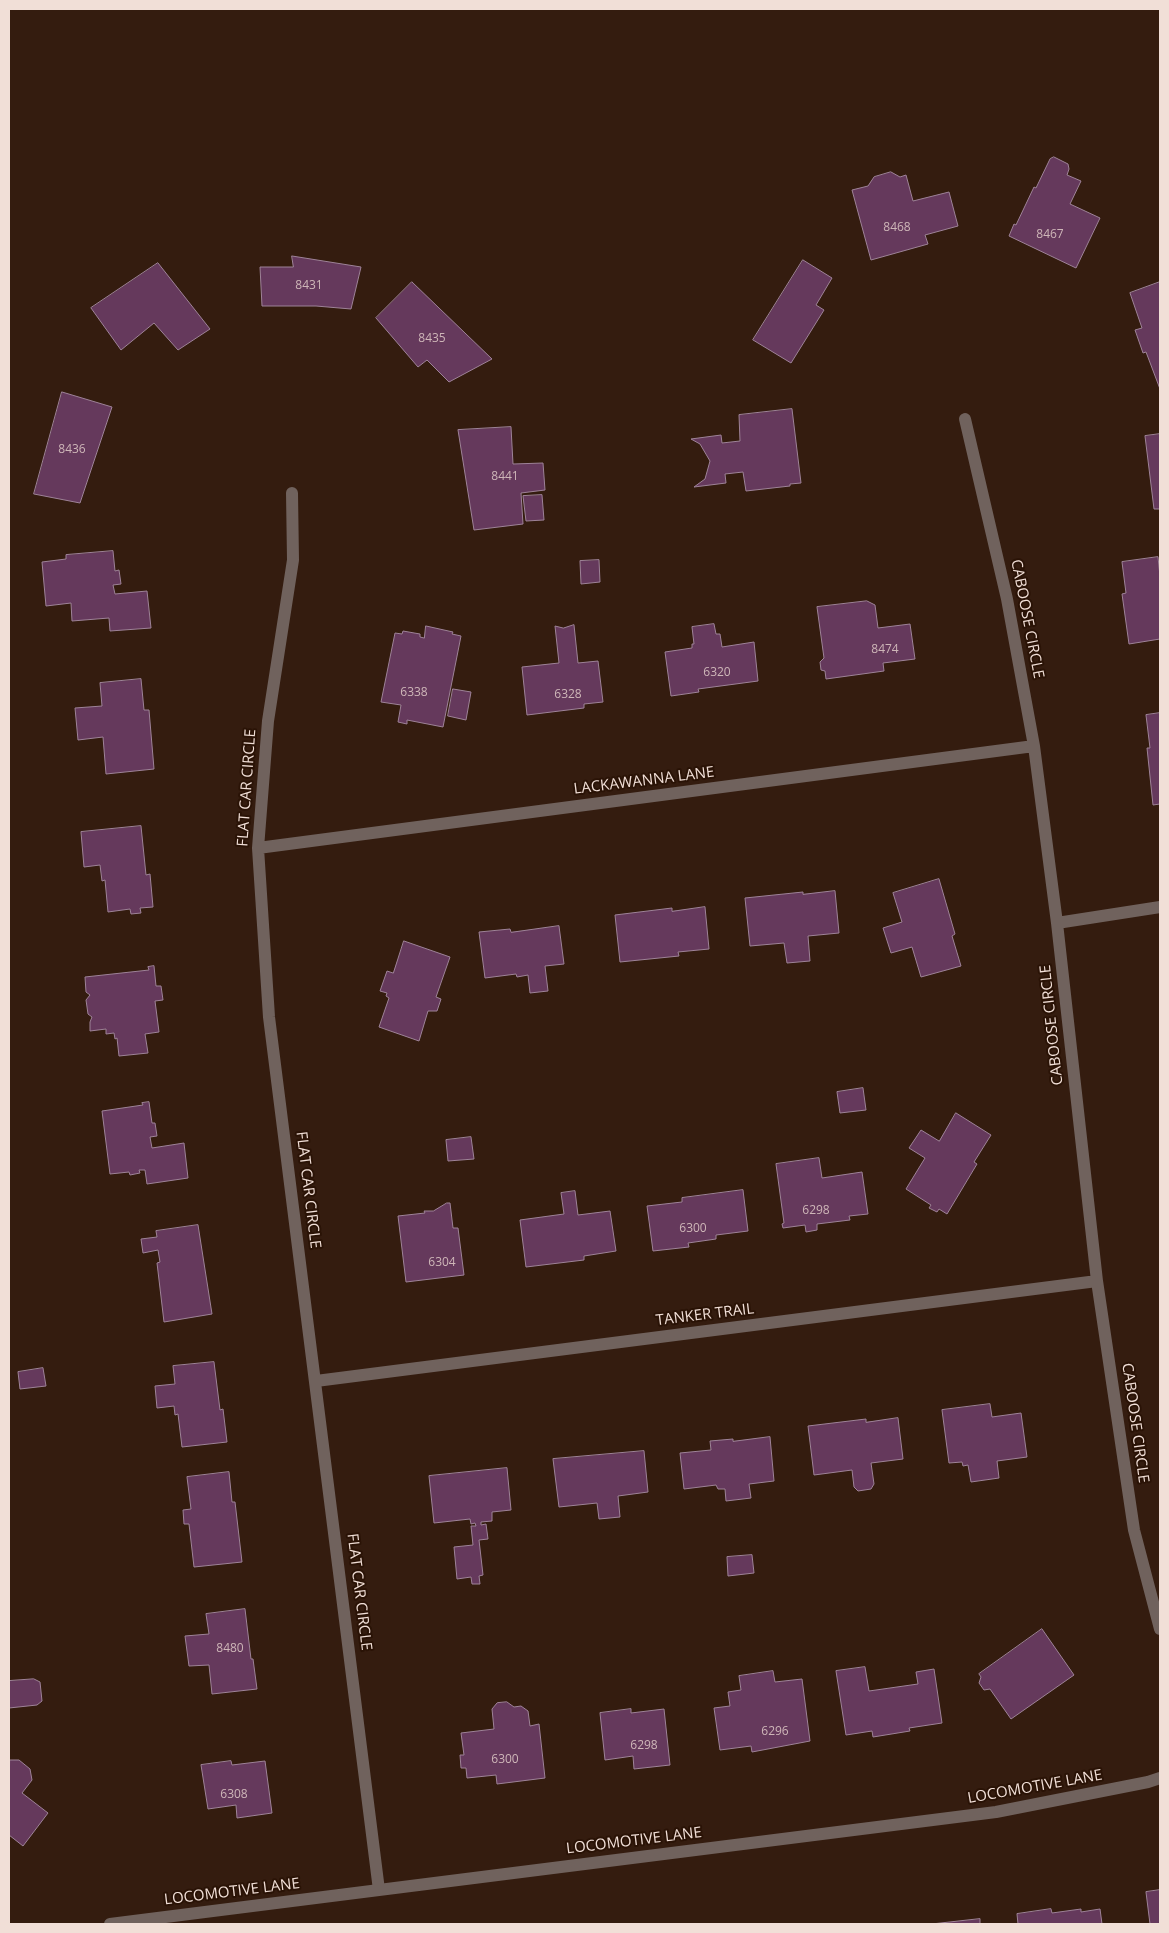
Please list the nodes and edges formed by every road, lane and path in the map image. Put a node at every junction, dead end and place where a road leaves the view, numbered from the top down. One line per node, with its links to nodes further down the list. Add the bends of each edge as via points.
1 (965, 419): 3 (street, CABOOSE CIRCLE, via 1007,599)
2 (292, 493): 4 (street, FLAT CAR CIRCLE, via 293,560 268,721)
3 (1034, 746): 4 (street, LACKAWANNA LANE); 6 (street, CABOOSE CIRCLE)
4 (258, 848): 8 (street, FLAT CAR CIRCLE, via 269,1017)
5 (1160, 908): 6 (street)
6 (1057, 923): 7 (street, CABOOSE CIRCLE)
7 (1097, 1281): 8 (street, TANKER TRAIL); 9 (street, CABOOSE CIRCLE, via 1134,1530)
8 (316, 1381): 11 (street, FLAT CAR CIRCLE)
9 (1160, 1629)
10 (1160, 1778): 11 (street, LOCOMOTIVE LANE, via 996,1812)
11 (379, 1890): 12 (street, LOCOMOTIVE LANE)
12 (110, 1924)

